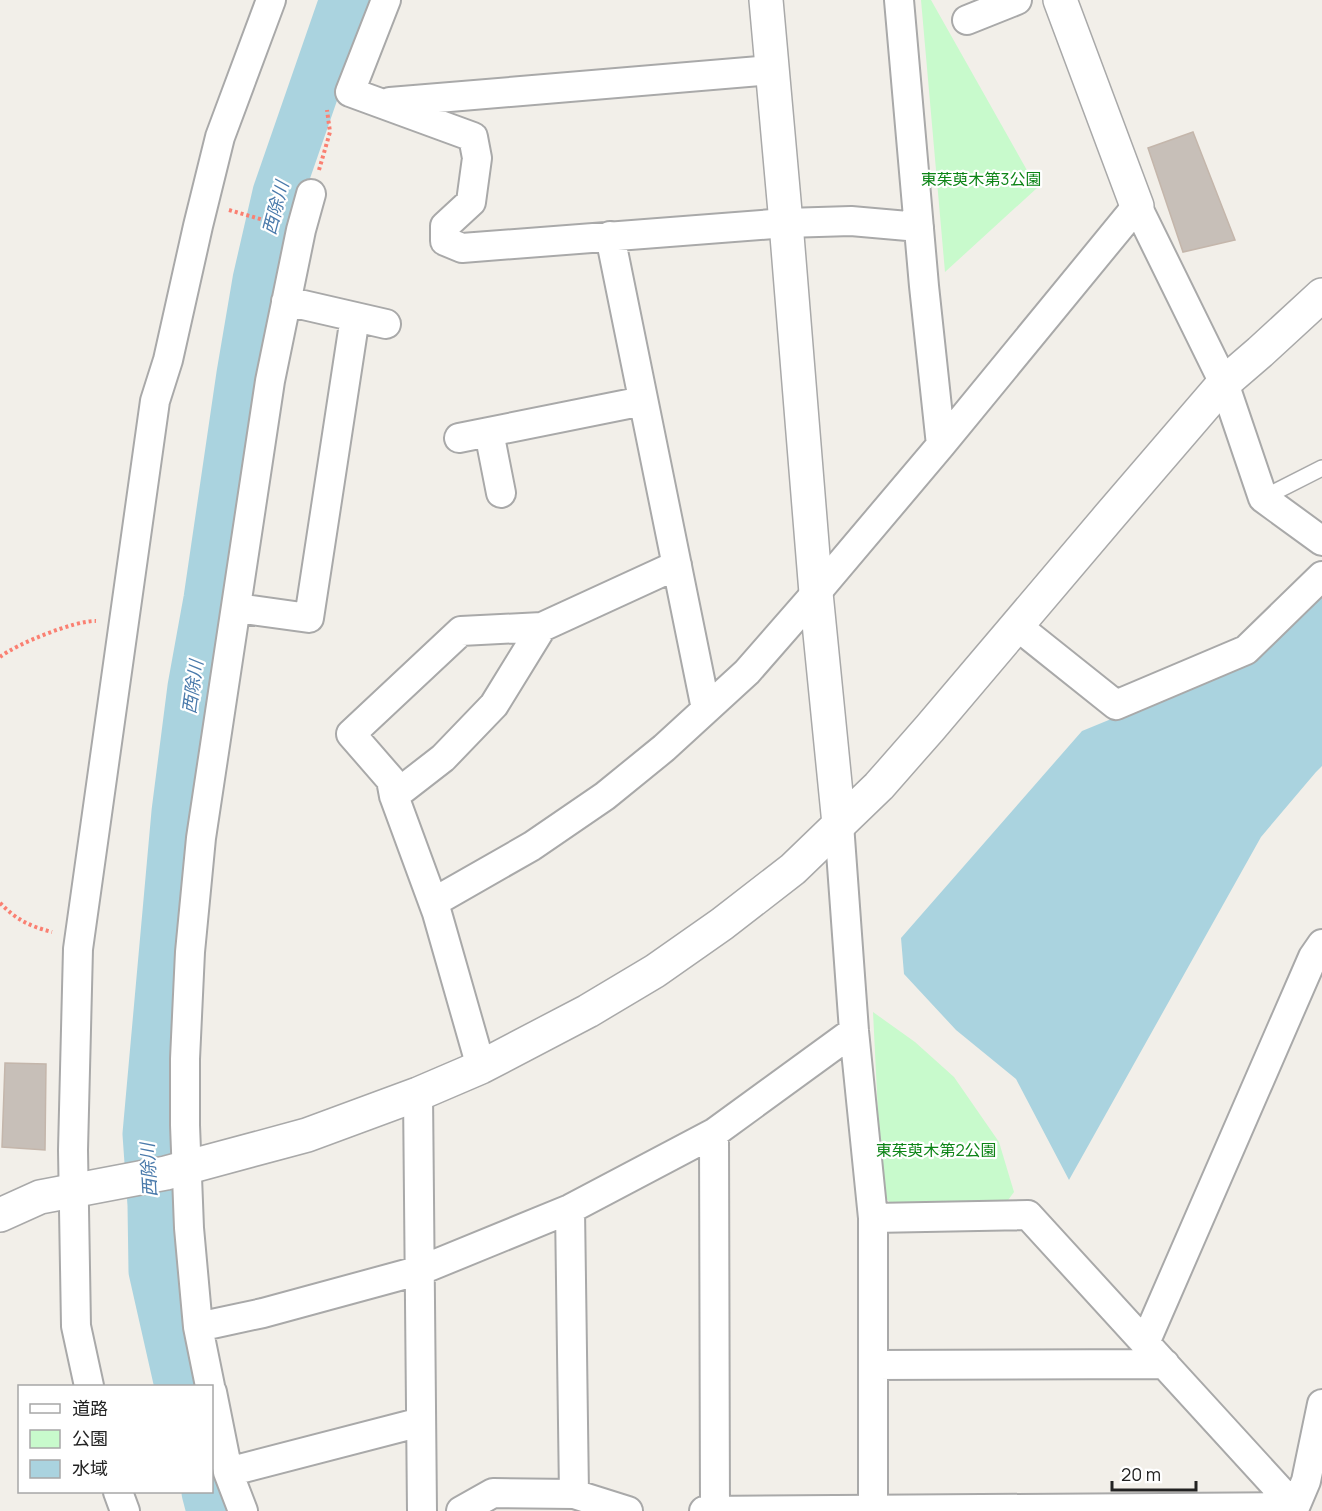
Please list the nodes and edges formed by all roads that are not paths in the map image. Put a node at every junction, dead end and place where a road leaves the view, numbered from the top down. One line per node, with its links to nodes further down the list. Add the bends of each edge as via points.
1 (271, 0): 44 (street, via 220,137 155,401 79,939 73,1150)
2 (386, 0): 9 (street, via 350,92)
3 (766, 0): 8 (street)
4 (899, 0): 13 (street)
5 (1017, 0): 7 (street)
6 (1060, 0): 11 (street)
7 (967, 20)
8 (772, 70): 9 (street); 12 (street)
9 (382, 103): 14 (street, via 473,136 477,158 471,202 445,226 445,241 462,248)
10 (311, 194): 16 (street)
11 (1137, 206): 19 (street); 23 (street)
12 (786, 223): 13 (street, via 851,220); 14 (street); 30 (street)
13 (919, 227): 23 (street)
14 (610, 236): 20 (street)
15 (1322, 295): 19 (street)
16 (286, 301): 17 (street); 31 (street)
17 (355, 317): 18 (street); 31 (street, via 309,618)
18 (386, 324)
19 (1224, 383): 26 (street); 32 (street)
20 (643, 401): 21 (street); 28 (street)
21 (489, 432): 22 (street); 25 (street)
22 (459, 438)
23 (941, 445): 30 (street)
24 (1322, 468): 26 (lane)
25 (501, 493)
26 (1263, 498): 27 (street)
27 (1322, 542)
28 (677, 566): 33 (street); 34 (street)
29 (1322, 576): 32 (street, via 1246,650 1116,705)
30 (816, 593): 34 (street, via 747,672); 36 (street)
31 (236, 608): 43 (street, via 201,838 190,952 185,1125)
32 (1017, 626): 36 (street, via 879,786)
33 (542, 627): 35 (street, via 494,705 443,758); 35 (street, via 461,631 351,734 391,780)
34 (706, 710): 37 (street, via 605,796 532,846)
35 (394, 796): 37 (street)
36 (839, 824): 39 (street); 40 (street, via 784,876 655,971)
37 (434, 902): 40 (street)
38 (1322, 944): 50 (street)
39 (854, 1030): 42 (street); 47 (street)
40 (481, 1067): 41 (street)
41 (418, 1094): 43 (street, via 307,1135); 48 (street)
42 (714, 1133): 45 (street); 69 (street)
43 (179, 1169): 44 (street); 49 (street)
44 (79, 1189): 46 (street, via 40,1197); 53 (street, via 76,1326)
45 (570, 1209): 48 (street); 60 (street)
46 (0, 1215)
47 (873, 1218): 50 (street, via 1028,1215); 52 (street)
48 (421, 1270): 49 (street); 57 (street)
49 (198, 1327): 54 (street)
50 (1145, 1343): 51 (street)
51 (1165, 1364): 52 (street); 61 (street)
52 (873, 1365): 62 (street)
53 (89, 1385)
54 (210, 1385)
55 (213, 1397): 58 (street)
56 (1322, 1404): 61 (street, via 1306,1481)
57 (422, 1422): 58 (street); 65 (street)
58 (228, 1472): 64 (street)
59 (119, 1493): 63 (street)
60 (574, 1494): 66 (street, via 493,1493); 67 (street)
61 (1295, 1509): 62 (street)
62 (873, 1510): 69 (street)
63 (125, 1511)
64 (243, 1511)
65 (422, 1511)
66 (461, 1511)
67 (628, 1511)
68 (704, 1511): 69 (street)
69 (716, 1511)

